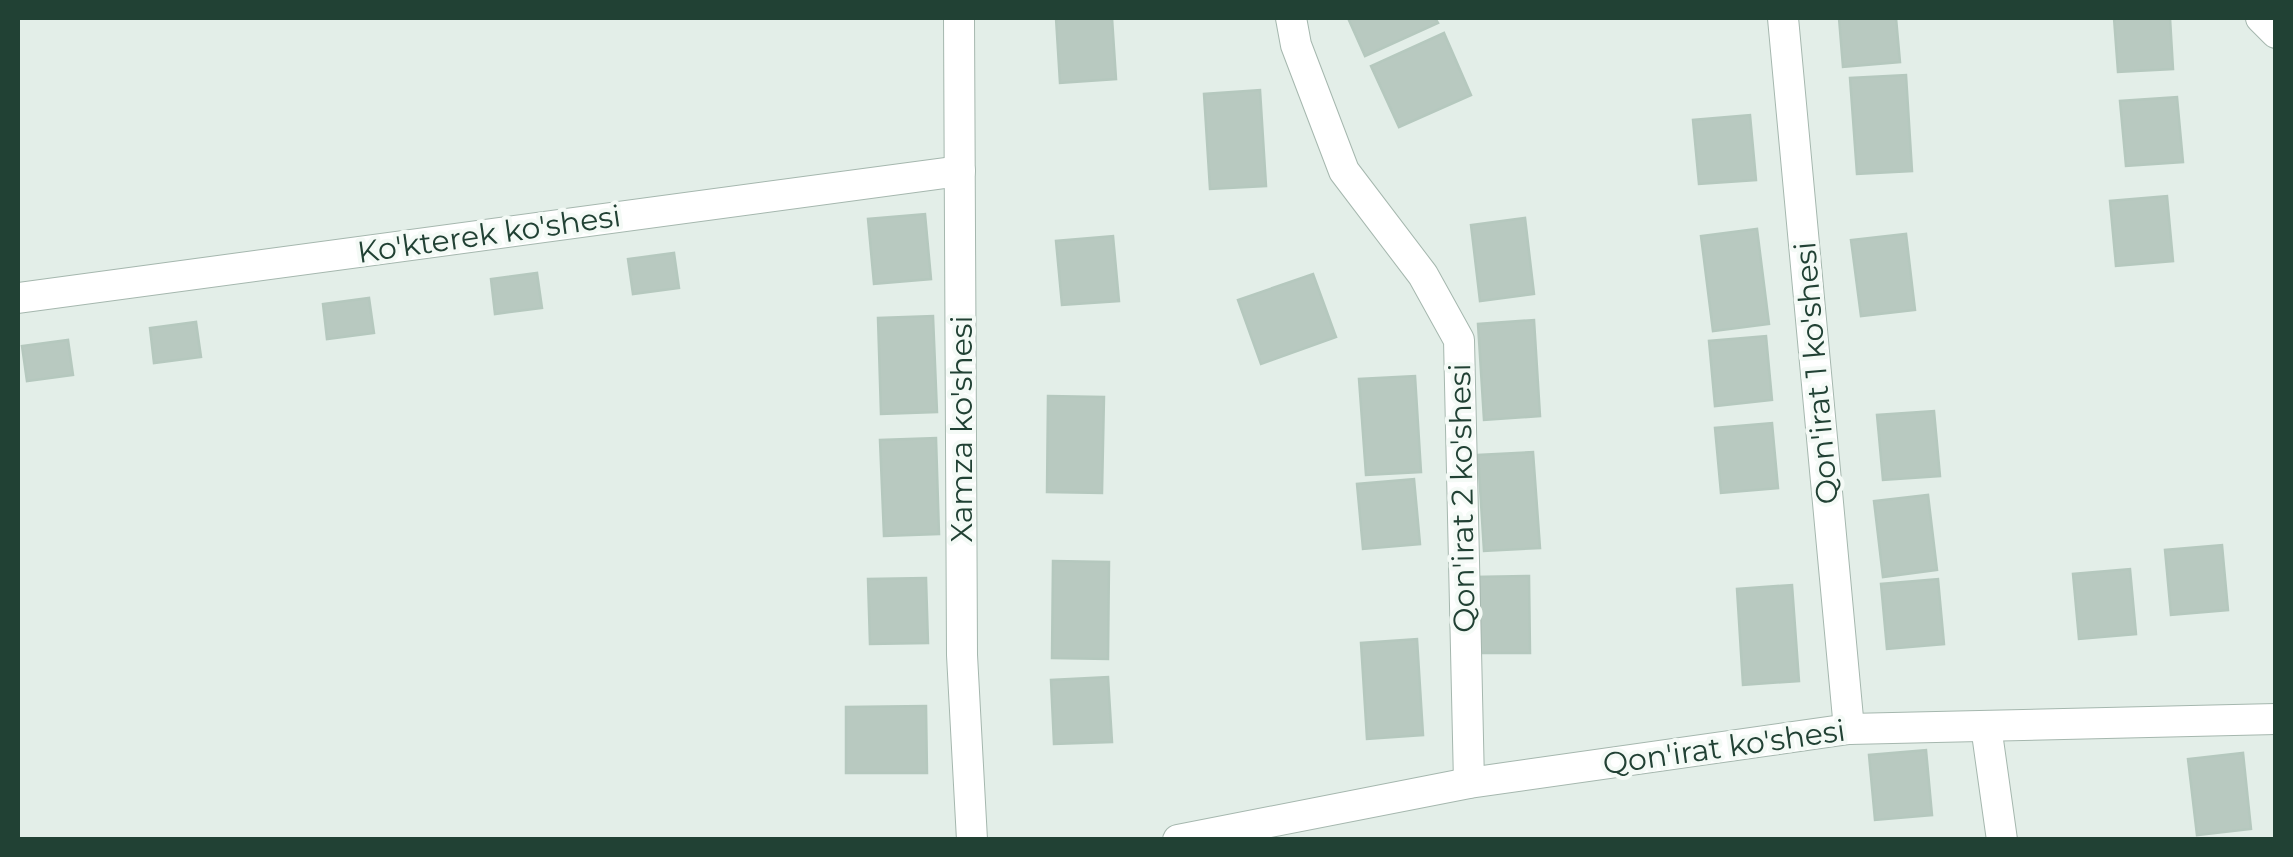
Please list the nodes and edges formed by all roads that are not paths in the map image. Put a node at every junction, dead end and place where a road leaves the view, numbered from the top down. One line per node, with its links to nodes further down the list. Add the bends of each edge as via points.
1 (958, 18): 6 (street, Xamza ko'shesi)
2 (1291, 18): 11 (street, Qon'irat 2 ko'shesi, via 1344,171 1422,275 1459,340)
3 (1783, 18): 10 (street, Qon'irat 1 ko'shesi)
4 (2261, 18): 5 (street)
5 (2276, 33)
6 (960, 170): 7 (street, Ko'kterek ko'shesi); 12 (street, Xamza ko'shesi, via 962,655)
7 (18, 298)
8 (2276, 720): 9 (street, Qon'irat ko'shesi)
9 (1986, 726): 10 (street, Qon'irat ko'shesi); 14 (street)
10 (1849, 729): 11 (street, Qon'irat ko'shesi)
11 (1469, 783): 13 (street, Qon'irat ko'shesi)
12 (972, 840)
13 (1178, 840)
14 (2002, 840)

